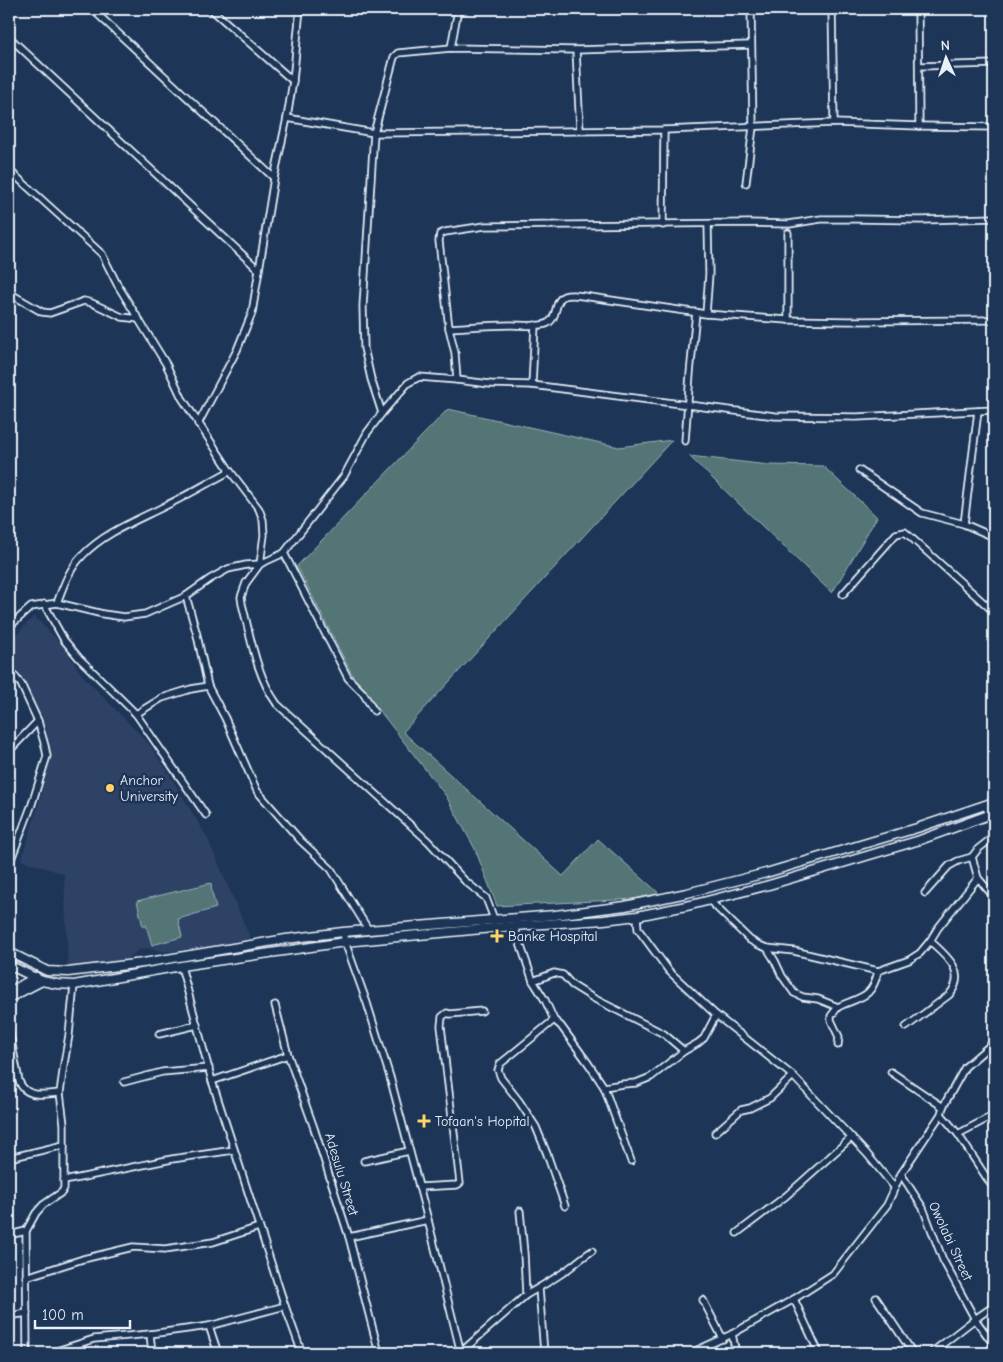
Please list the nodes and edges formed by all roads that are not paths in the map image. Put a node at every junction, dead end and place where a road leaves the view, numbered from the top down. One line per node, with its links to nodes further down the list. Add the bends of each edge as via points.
1 (92, 9): 24 (street)
2 (211, 9): 14 (street)
3 (300, 9): 14 (street)
4 (458, 9): 10 (street)
5 (751, 9): 9 (street)
6 (832, 9): 16 (street)
7 (918, 9): 13 (street)
8 (9, 37): 30 (street)
9 (751, 45): 11 (street); 18 (street)
10 (451, 48): 11 (street); 22 (street, via 398,53 394,57)
11 (576, 50): 20 (street)
12 (994, 64): 13 (street)
13 (919, 66): 17 (street)
14 (293, 81): 15 (street)
15 (287, 118): 22 (street); 24 (street)
16 (834, 123): 17 (street); 18 (street)
17 (919, 126): 19 (street)
18 (753, 127): 21 (street); 25 (street)
19 (994, 128)
20 (580, 130): 21 (street); 22 (street)
21 (664, 130): 28 (street)
22 (374, 133): 44 (street, via 364,348)
23 (9, 170): 34 (street, via 102,254)
24 (274, 178): 30 (street)
25 (746, 183)
26 (994, 218): 27 (street, via 821,219 789,224)
27 (708, 224): 28 (street); 33 (street)
28 (663, 225): 38 (street, via 485,226 442,233 439,241)
29 (788, 234): 35 (street)
30 (258, 270): 45 (street, via 252,313 237,350)
31 (9, 293): 34 (street, via 42,312 55,312 84,301)
32 (696, 312): 33 (street); 37 (street, via 569,295 559,300 551,320); 41 (street)
33 (706, 314): 35 (street)
34 (139, 319): 45 (street)
35 (788, 320): 36 (street)
36 (994, 320)
37 (535, 325): 38 (street); 40 (street)
38 (449, 328): 39 (street)
39 (457, 380): 40 (street); 44 (street, via 414,378)
40 (532, 386): 41 (street)
41 (688, 405): 43 (street, via 808,417); 46 (street)
42 (994, 410): 43 (street)
43 (978, 411): 49 (street)
44 (382, 413): 51 (street, via 367,433 344,476)
45 (198, 424): 48 (street)
46 (685, 441)
47 (859, 470): 49 (street, via 922,514)
48 (230, 471): 52 (street, via 259,509 263,520); 55 (street, via 96,543 68,575)
49 (964, 524): 50 (street)
50 (994, 537)
51 (284, 553): 52 (street); 61 (street, via 348,678)
52 (260, 564): 54 (street, via 228,570 210,578); 78 (street, via 246,583 241,597 258,666 277,704 486,898)
53 (843, 594): 57 (street, via 896,534 905,532)
54 (186, 596): 55 (street, via 145,614 124,617); 60 (street)
55 (57, 603): 56 (street)
56 (44, 604): 58 (street, via 31,607); 62 (street, via 64,640 79,658)
57 (994, 612)
58 (9, 627)
59 (9, 669): 63 (street, via 21,684)
60 (208, 686): 62 (street, via 162,698); 80 (street, via 257,792 301,841 332,869)
61 (374, 711)
62 (136, 714): 68 (street)
63 (38, 721): 64 (street); 72 (street, via 46,762)
64 (9, 752)
65 (994, 802): 66 (street)
66 (985, 806): 67 (street); 78 (street, via 766,873 687,893 624,906)
67 (992, 813): 69 (street); 76 (street, via 920,840)
68 (206, 815)
69 (992, 838): 70 (street); 71 (street)
70 (994, 845)
71 (972, 857): 73 (street); 74 (street, via 949,866)
72 (9, 865)
73 (978, 878): 75 (street); 82 (street)
74 (925, 893)
75 (994, 897)
76 (709, 900): 77 (street); 84 (street, via 750,940)
77 (637, 916): 79 (street); 97 (street, via 638,929 669,971)
78 (494, 919): 80 (street)
79 (514, 926): 83 (street); 90 (street)
80 (368, 929): 81 (street)
81 (344, 932): 83 (street); 85 (street, via 68,972 47,971)
82 (930, 941): 88 (street, via 909,960); 100 (street, via 947,955 956,971 955,984 949,995)
83 (345, 942): 87 (street); 122 (street, via 367,1003)
84 (767, 948): 88 (street, via 794,951); 95 (street, via 794,993 818,998)
85 (9, 952)
86 (9, 965): 89 (street)
87 (181, 966): 91 (street); 99 (street)
88 (878, 971): 95 (street, via 869,993)
89 (39, 979): 91 (street); 92 (street); 93 (street)
90 (533, 981): 98 (street); 105 (street, via 554,973 564,975 572,985 664,1034)
91 (74, 985): 113 (street)
92 (9, 992)
93 (9, 998)
94 (275, 1005): 106 (street, Adesulu Street)
95 (838, 1007): 104 (street, via 831,1016 839,1037)
96 (482, 1011): 128 (street, via 447,1013 442,1017 440,1026 460,1183 457,1186)
97 (716, 1015): 105 (street, via 704,1038); 109 (street)
98 (554, 1020): 112 (street); 131 (street, via 500,1064 498,1070 536,1127)
99 (197, 1025): 102 (street); 107 (street)
100 (906, 1027)
101 (9, 1028): 113 (street, via 21,1087 38,1094)
102 (159, 1034)
103 (994, 1042): 114 (street, via 965,1067)
104 (838, 1046)
105 (684, 1051): 112 (street, via 651,1077 636,1083)
106 (288, 1055): 110 (street); 138 (street, Adesulu Street)
107 (209, 1068): 110 (street); 111 (street, via 162,1072)
108 (891, 1072): 114 (street)
109 (793, 1076): 117 (street, via 770,1098 741,1110); 119 (street)
110 (212, 1081): 121 (street)
111 (124, 1082)
112 (604, 1087): 125 (street)
113 (60, 1093): 120 (street)
114 (943, 1106): 115 (street)
115 (941, 1114): 118 (street); 126 (street)
116 (994, 1117): 118 (street)
117 (715, 1133)
118 (958, 1134): 130 (street)
119 (852, 1137): 129 (street); 136 (street, via 786,1196)
120 (64, 1145): 123 (street); 127 (street)
121 (234, 1150): 127 (street); 134 (street)
122 (410, 1151): 124 (street); 128 (street)
123 (9, 1158)
124 (364, 1161)
125 (631, 1161)
126 (901, 1174): 129 (street); 150 (street, Owolabi Street, via 922,1208 944,1260)
127 (64, 1181): 135 (street, via 63,1190 43,1205)
128 (419, 1187): 133 (street)
129 (895, 1188): 144 (street, via 888,1205 833,1274)
130 (994, 1189)
131 (565, 1206)
132 (520, 1211): 142 (street)
133 (428, 1220): 138 (street); 163 (street)
134 (259, 1227): 140 (street, via 213,1242 165,1249 133,1247); 146 (street)
135 (26, 1231): 137 (street); 140 (street)
136 (737, 1233)
137 (9, 1235)
138 (349, 1237): 162 (street, Adesulu Street)
139 (592, 1251): 141 (street)
140 (26, 1277): 148 (street)
141 (539, 1288): 142 (street); 164 (street)
142 (526, 1294): 163 (street)
143 (876, 1298): 168 (street)
144 (794, 1299): 153 (street); 167 (street)
145 (703, 1300): 154 (street)
146 (285, 1306): 151 (street); 161 (street)
147 (994, 1306): 150 (street)
148 (27, 1313): 149 (street); 157 (street)
149 (9, 1316)
150 (976, 1319): 155 (street, Owolabi Street); 156 (street)
151 (209, 1326): 152 (street); 160 (street)
152 (150, 1334): 158 (street, via 94,1339); 159 (street)
153 (732, 1334): 154 (street); 166 (street)
154 (723, 1339): 165 (street)
155 (994, 1345)
156 (935, 1352)
157 (27, 1353)
158 (50, 1353)
159 (152, 1353)
160 (218, 1353)
161 (302, 1353)
162 (379, 1353)
163 (461, 1353)
164 (544, 1353)
165 (691, 1353)
166 (736, 1353)
167 (818, 1353)
168 (913, 1353)

